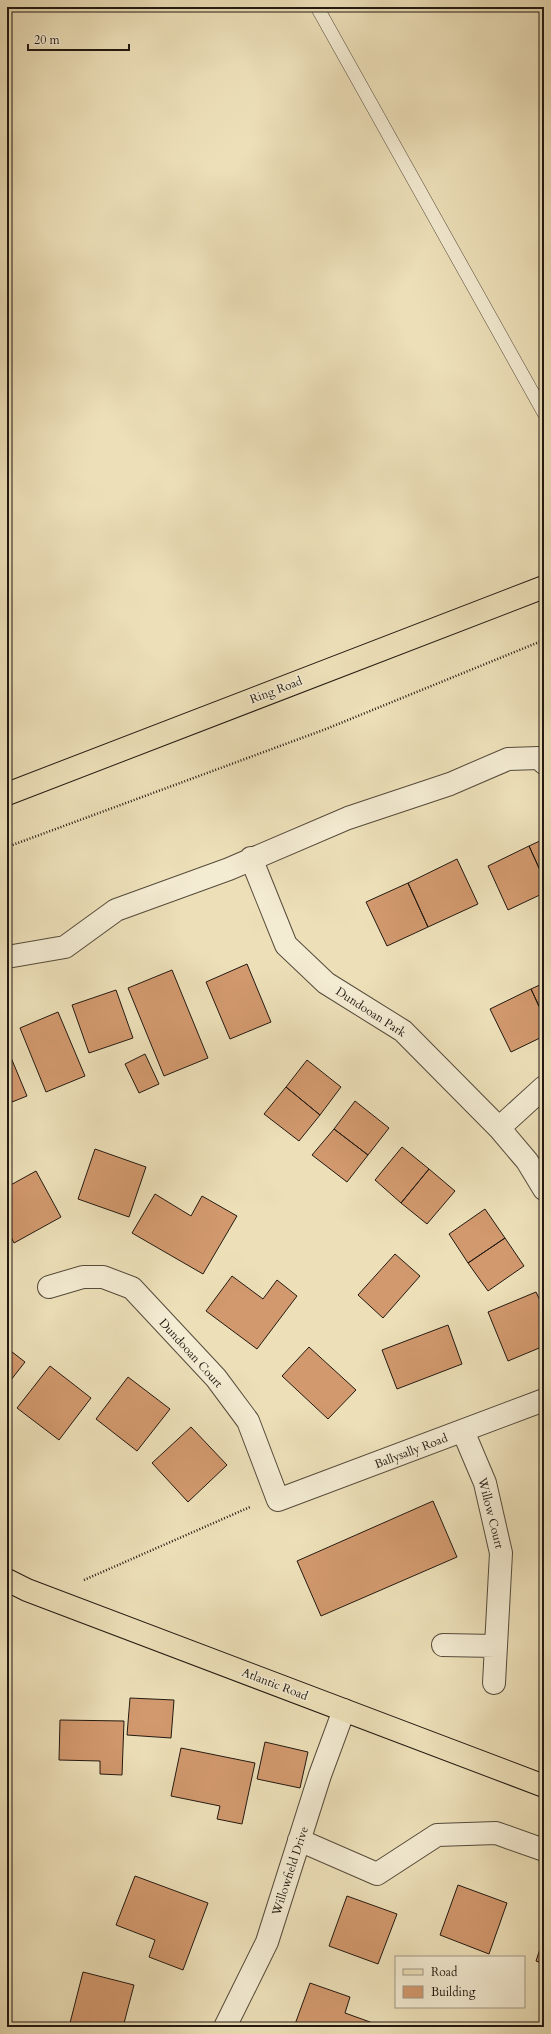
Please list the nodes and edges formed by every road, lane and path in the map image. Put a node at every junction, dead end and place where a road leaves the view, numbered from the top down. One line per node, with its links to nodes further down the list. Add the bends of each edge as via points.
1 (317, 7): 2 (lane)
2 (544, 413)
3 (544, 587): 6 (main road, Ring Road)
4 (544, 640): 7 (path, via 326,729)
5 (544, 763): 8 (street, via 539,758 508,759 450,784 348,818)
6 (7, 794)
7 (7, 847)
8 (251, 858): 9 (street, via 116,910 65,947); 11 (street, Dundooan Park, via 286,945 326,983 403,1031)
9 (7, 957)
10 (544, 1087): 11 (street)
11 (499, 1128): 12 (street, Dundooan Park, via 528,1161)
12 (544, 1189)
13 (49, 1287): 16 (street, Dundooan Court, via 83,1277 103,1276 132,1288 216,1378 248,1421)
14 (544, 1400): 15 (street, Ballysally Road)
15 (463, 1431): 16 (street, Ballysally Road); 20 (street, Willow Court, via 485,1483 501,1553)
16 (278, 1500): 18 (path, via 266,1500 72,1585)
17 (7, 1580): 18 (main road, Atlantic Road)
18 (48, 1598): 22 (main road, Atlantic Road)
19 (443, 1645): 20 (street)
20 (495, 1646): 21 (street, Willow Court)
21 (494, 1683)
22 (344, 1710): 23 (main road, Atlantic Road); 24 (street, Willowfield Drive)
23 (544, 1786)
24 (299, 1840): 25 (street, via 377,1874 437,1835 496,1833); 26 (street, Willowfield Drive, via 267,1942)
25 (544, 1850)
26 (225, 2027)

